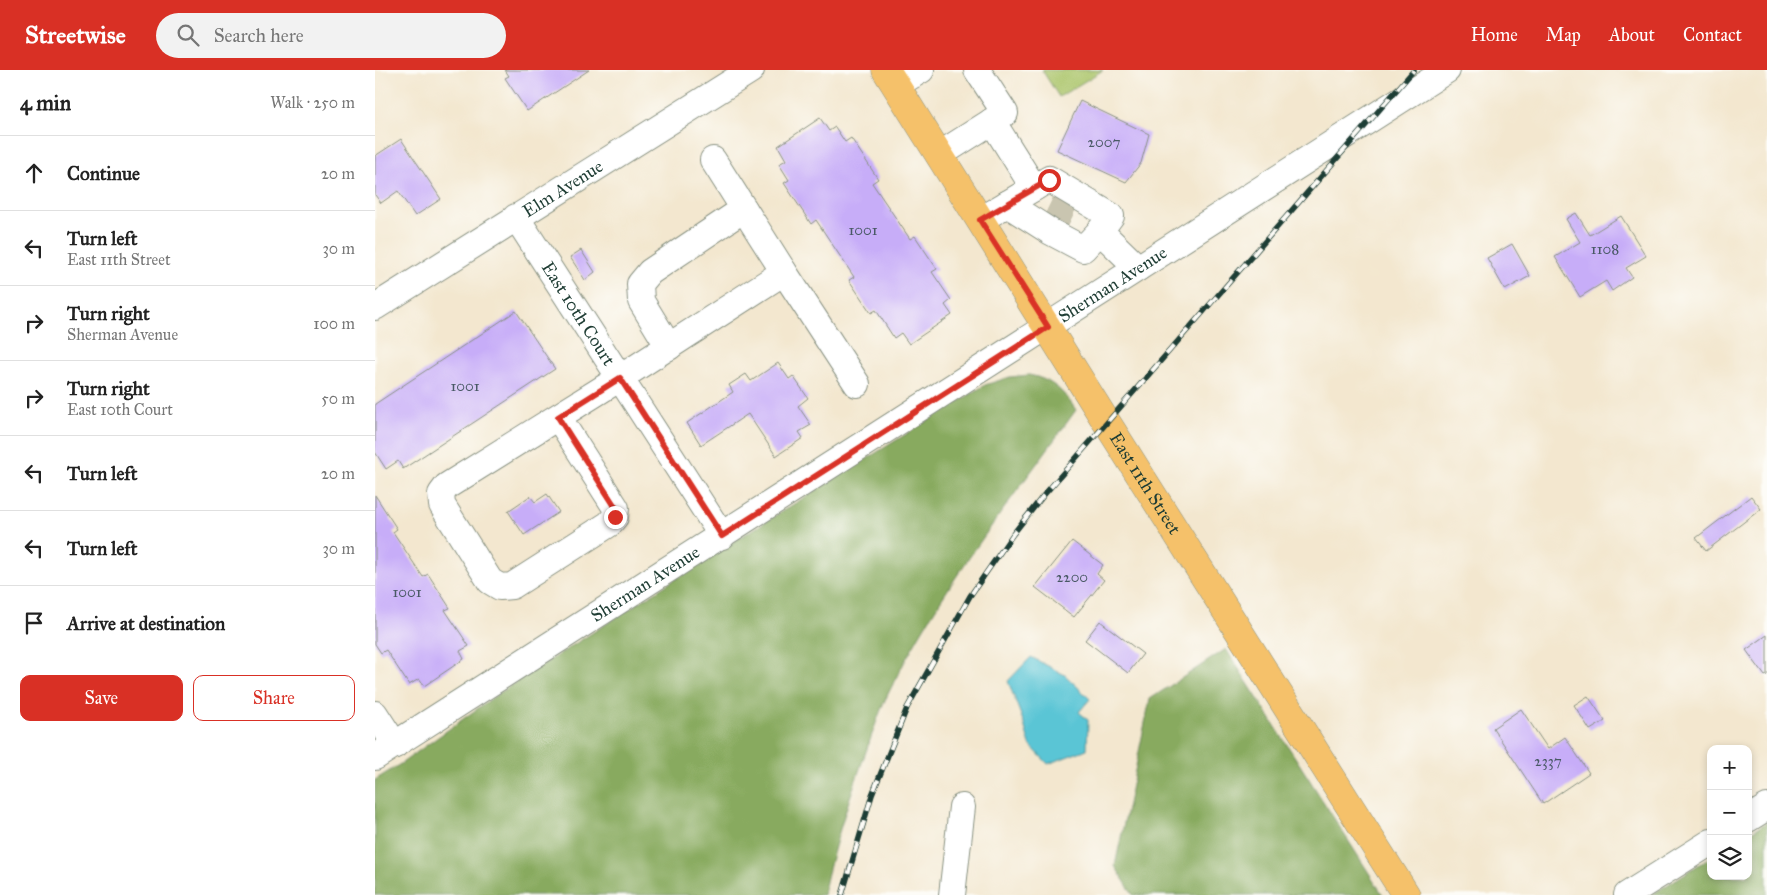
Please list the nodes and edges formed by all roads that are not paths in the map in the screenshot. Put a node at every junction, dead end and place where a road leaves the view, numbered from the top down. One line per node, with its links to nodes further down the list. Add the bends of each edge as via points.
1 (751, 70): 12 (street, Elm Avenue)
2 (921, 70): 5 (street)
3 (977, 70): 6 (street, via 1005,113)
4 (1447, 70): 15 (street, Sherman Avenue)
5 (891, 78): 7 (main road, East 11th Street)
6 (992, 121): 7 (street); 9 (street)
7 (939, 155): 13 (main road, East 11th Street)
8 (713, 160): 11 (street)
9 (1034, 188): 10 (street); 14 (street, via 1049,180 1069,196 1111,216)
10 (1007, 204): 13 (street); 14 (street, via 1053,228 1083,249)
11 (744, 210): 16 (street); 19 (street, via 650,272 640,284 641,301)
12 (517, 217): 17 (street, Elm Avenue); 20 (street, East 10th Court)
13 (980, 220): 18 (main road, East 11th Street)
14 (1100, 231): 15 (street)
15 (1139, 268): 18 (street, Sherman Avenue)
16 (783, 272): 19 (street); 21 (street)
17 (375, 307)
18 (1048, 327): 23 (street, Sherman Avenue); 31 (main road, East 11th Street)
19 (669, 347): 20 (street)
20 (620, 378): 22 (street); 23 (street, East 10th Court)
21 (857, 384)
22 (558, 417): 22 (street, via 447,486 441,494 443,505 490,580 500,587 512,586 615,517 616,508)
23 (722, 536): 25 (street, Sherman Avenue)
24 (375, 714): 25 (street)
25 (385, 751)
26 (962, 807): 30 (street)
27 (1767, 807): 28 (street)
28 (1752, 816)
29 (1707, 845): 32 (street)
30 (952, 895)
31 (1406, 895)
32 (1627, 895)

